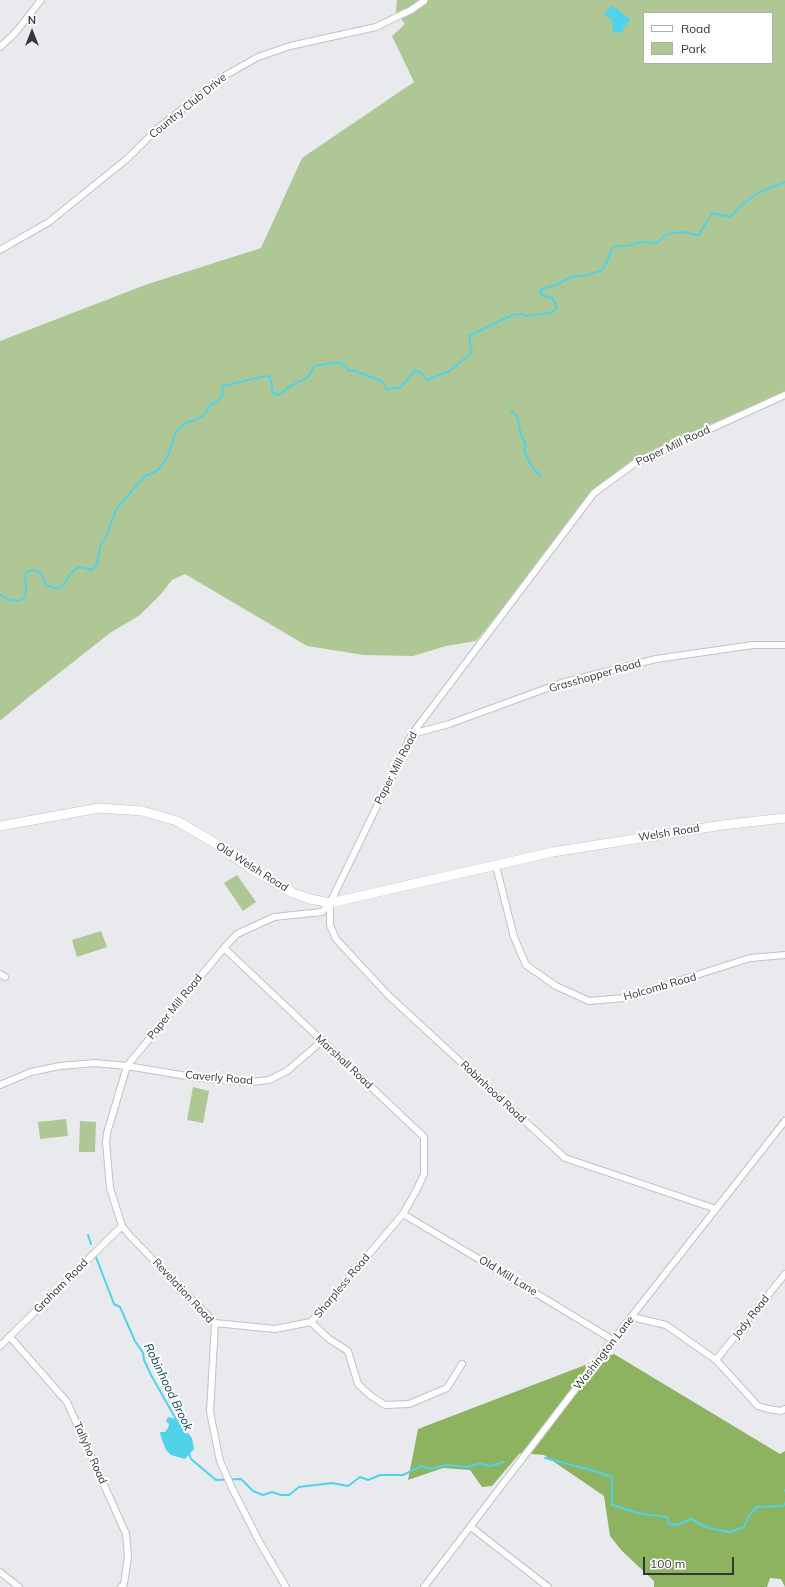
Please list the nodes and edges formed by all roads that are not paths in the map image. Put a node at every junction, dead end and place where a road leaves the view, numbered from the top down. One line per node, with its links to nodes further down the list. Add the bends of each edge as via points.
1 (41, 0): 3 (street, via 16,32)
2 (424, 1): 4 (street, Country Club Drive, via 376,27 290,46 258,57 226,75 157,129 128,158 49,222)
3 (0, 47)
4 (0, 250)
5 (785, 395): 7 (street, Paper Mill Road, via 635,463 594,493)
6 (785, 645): 7 (street, Grasshopper Road, via 753,645 656,659 561,683 449,724)
7 (412, 734): 12 (street, Paper Mill Road)
8 (785, 818): 10 (main road, Welsh Road, via 699,828)
9 (0, 826): 12 (main road, Old Welsh Road, via 99,808 142,811 177,822 294,893 310,900)
10 (553, 852): 11 (main road, Old Welsh Road)
11 (496, 866): 12 (main road, Old Welsh Road); 14 (street, Holcomb Road, via 514,937 526,965 556,986 589,1001 624,998 750,958)
12 (330, 903): 13 (street, Paper Mill Road, via 322,912 274,917 237,934); 20 (street, Robinhood Road, via 330,925 336,939 346,951 389,996 565,1158)
13 (224, 948): 15 (street, Marshall Road); 16 (street, Paper Mill Road)
14 (785, 955)
15 (322, 1042): 16 (street, Caverly Road, via 287,1071 269,1080 252,1082 199,1078); 19 (street, Marshall Road, via 424,1137 424,1174)
16 (128, 1066): 17 (street, via 95,1063 60,1066 31,1072); 22 (street, Revelation Road, via 106,1142 110,1188)
17 (0, 1085)
18 (785, 1121): 20 (street, Washington Lane)
19 (416, 1191): 21 (street, Sharpless Road)
20 (716, 1209): 24 (street, Washington Lane)
21 (403, 1214): 25 (street, Sharpless Road); 28 (street, Old Mill Lane)
22 (122, 1226): 26 (street, Revelation Road); 27 (street, Graham Road)
23 (785, 1274): 30 (street, Jody Road)
24 (632, 1317): 28 (street, Washington Lane); 30 (street, via 666,1326)
25 (311, 1322): 26 (street, Sharpless Road, via 275,1329); 31 (street, via 329,1340 348,1351 358,1384 370,1396 385,1405 409,1404 447,1388)
26 (215, 1323): 37 (street, Revelation Road, via 210,1412 220,1461 260,1543)
27 (10, 1337): 29 (street, Graham Road); 36 (street, Tallyho Road, via 66,1402 126,1534 128,1556 124,1584)
28 (613, 1340): 33 (street, Washington Lane)
29 (0, 1346)
30 (716, 1360): 32 (street, via 758,1406)
31 (462, 1364)
32 (783, 1410)
33 (471, 1527): 38 (street, Washington Lane); 39 (street)
34 (0, 1572): 35 (street)
35 (19, 1587)
36 (121, 1587)
37 (286, 1587)
38 (424, 1587)
39 (548, 1587)

